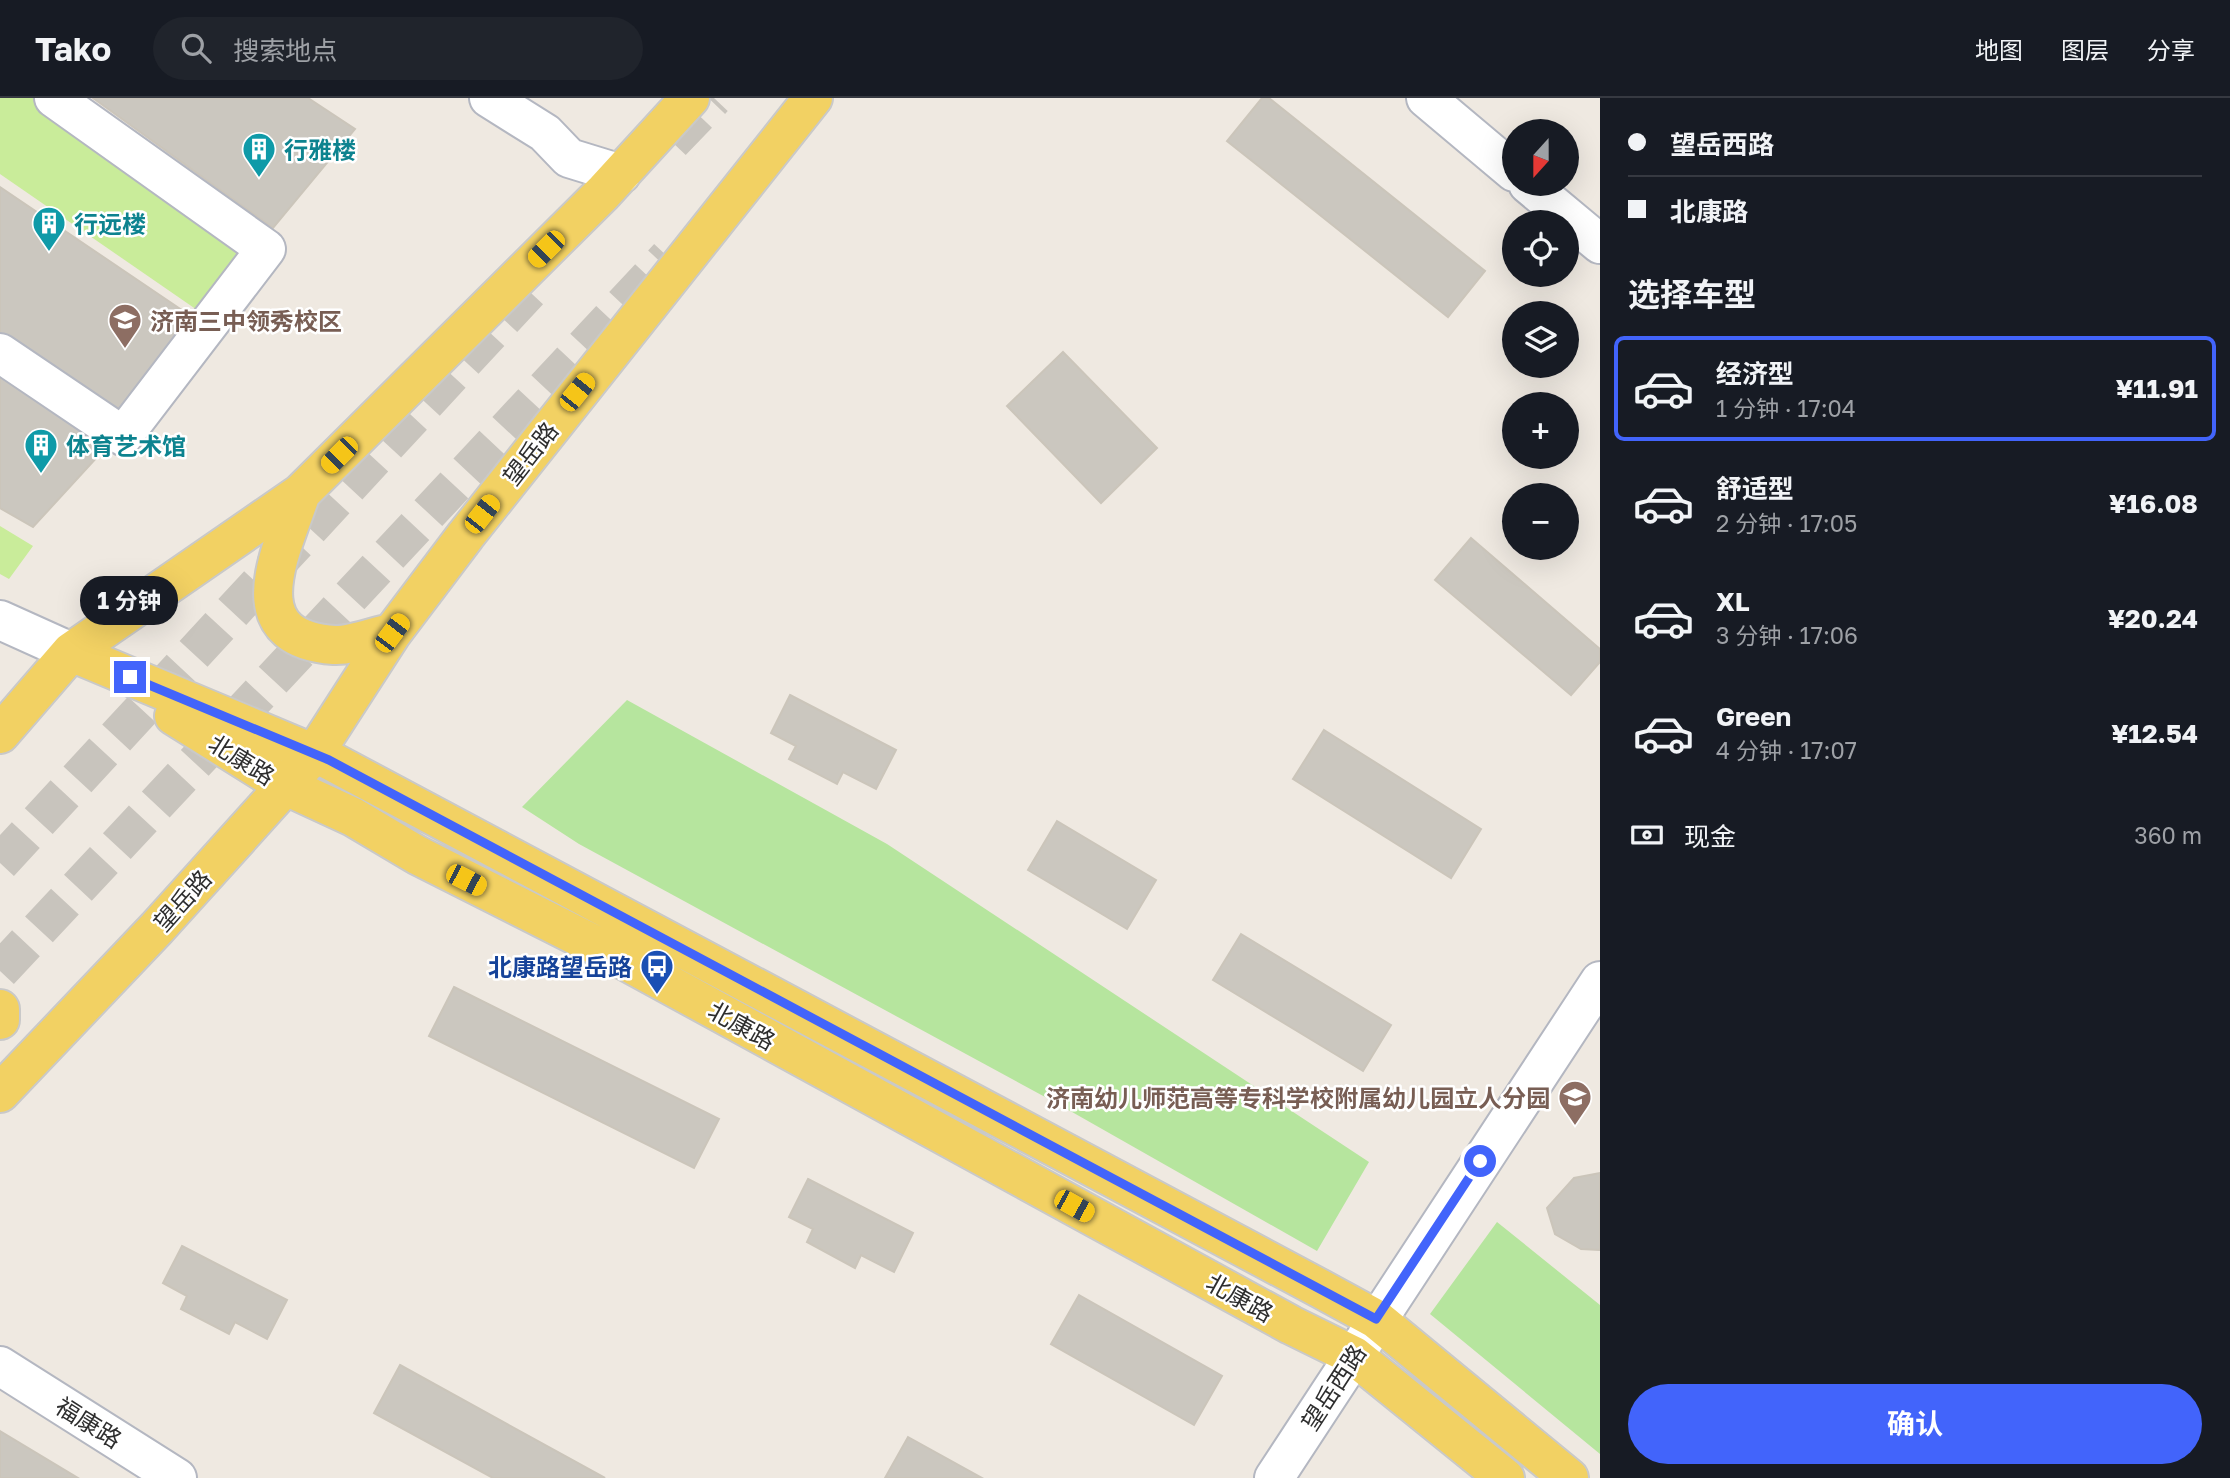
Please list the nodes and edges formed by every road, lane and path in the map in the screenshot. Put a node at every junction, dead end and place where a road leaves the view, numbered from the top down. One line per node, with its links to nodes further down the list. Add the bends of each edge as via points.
1 (54, 98): 10 (street, via 266,249 123,436)
2 (489, 98): 7 (street, via 545,133 569,158)
3 (691, 98): 7 (main road)
4 (813, 98): 13 (main road, 望岳路, via 577,392)
5 (1426, 98): 6 (street)
6 (1502, 162)
7 (621, 174): 11 (main road)
8 (1542, 196): 9 (street)
9 (1600, 244)
10 (0, 353)
11 (301, 493): 13 (main road, via 272,576 273,610 291,634 335,645); 14 (main road)
12 (0, 620): 14 (street)
13 (392, 633): 16 (main road, 望岳路)
14 (71, 652): 15 (main road); 16 (main road, 北康路); 17 (main road, 北康路)
15 (0, 734)
16 (314, 754): 17 (main road, 望岳路); 22 (main road, 北康路)
17 (286, 786): 21 (main road, 望岳路); 23 (main road, 北康路, via 613,954)
18 (1600, 981): 22 (street, 望岳西路)
19 (0, 1009): 20 (main road)
20 (0, 1020)
21 (0, 1093)
22 (1376, 1319): 23 (street, 望岳西路); 28 (main road, 北康路)
23 (1354, 1356): 26 (street, 望岳西路); 27 (main road, 北康路)
24 (0, 1366): 25 (street, 福康路)
25 (177, 1478)
26 (1273, 1478)
27 (1505, 1478)
28 (1569, 1478)

